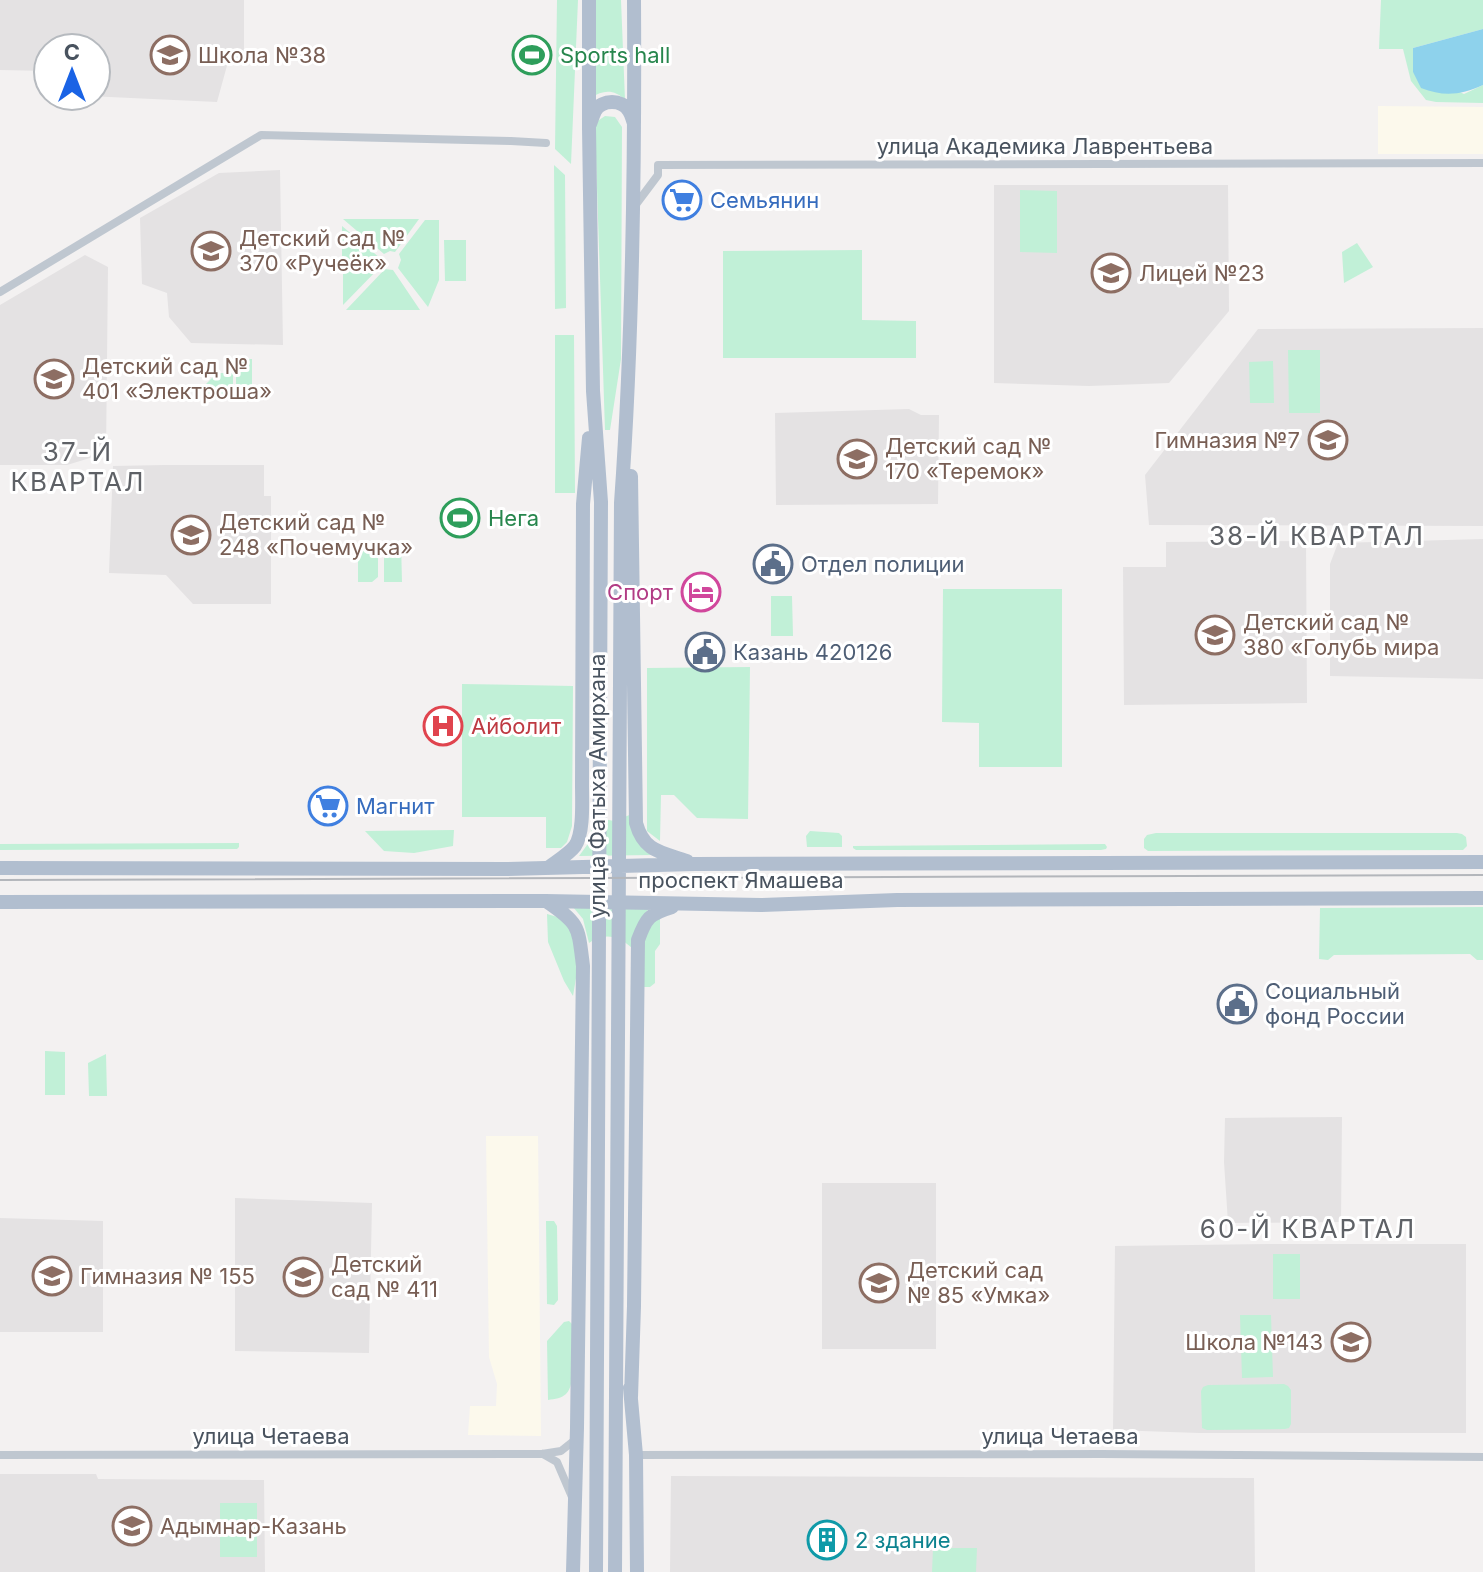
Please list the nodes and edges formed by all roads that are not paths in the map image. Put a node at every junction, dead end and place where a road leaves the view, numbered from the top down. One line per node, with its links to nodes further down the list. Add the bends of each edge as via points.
1 (589, 0): 4 (main road, улица Фатыха Амирхана)
2 (634, 0): 3 (main road, улица Фатыха Амирхана)
3 (635, 127): 4 (main road, via 629,111 612,102 595,111); 7 (main road, улица Фатыха Амирхана)
4 (589, 128): 9 (main road, улица Фатыха Амирхана)
5 (546, 143): 8 (street, via 261,135)
6 (1483, 163): 7 (street, улица Академика Лаврентьева, via 658,165 658,175)
7 (633, 207): 10 (main road, улица Фатыха Амирхана)
8 (0, 292)
9 (593, 391): 12 (main road, via 583,504); 24 (main road, улица Фатыха Амирхана, via 601,502)
10 (629, 392): 11 (main road); 23 (main road, улица Фатыха Амирхана, via 621,503)
11 (635, 783): 12 (main road, via 626,805 616,810 593,804); 14 (main road, via 640,838 652,849)
12 (582, 785): 16 (main road, via 578,839)
13 (1483, 862): 14 (main road, проспект Ямашева)
14 (695, 864): 16 (main road, проспект Ямашева)
15 (0, 868): 16 (main road, проспект Ямашева)
16 (548, 868)
17 (1483, 898): 20 (main road, проспект Ямашева)
18 (545, 901): 19 (main road, проспект Ямашева); 20 (main road, проспект Ямашева); 21 (main road, via 572,920)
19 (0, 902)
20 (684, 904): 22 (main road, via 653,913 644,923)
21 (583, 966): 22 (main road, via 588,952 606,943 624,946); 26 (main road)
22 (638, 967): 25 (main road)
23 (617, 1301): 25 (main road); 34 (main road, улица Фатыха Амирхана)
24 (598, 1341): 26 (main road); 33 (main road, улица Фатыха Амирхана)
25 (631, 1397): 29 (main road)
26 (577, 1434): 27 (street, улица Четаева, via 561,1451); 31 (main road)
27 (542, 1454): 28 (street, улица Четаева); 31 (street, via 557,1462)
28 (0, 1455)
29 (636, 1455): 30 (street, улица Четаева); 35 (main road)
30 (1483, 1457)
31 (575, 1502): 32 (main road)
32 (573, 1572)
33 (596, 1572)
34 (615, 1572)
35 (637, 1572)

